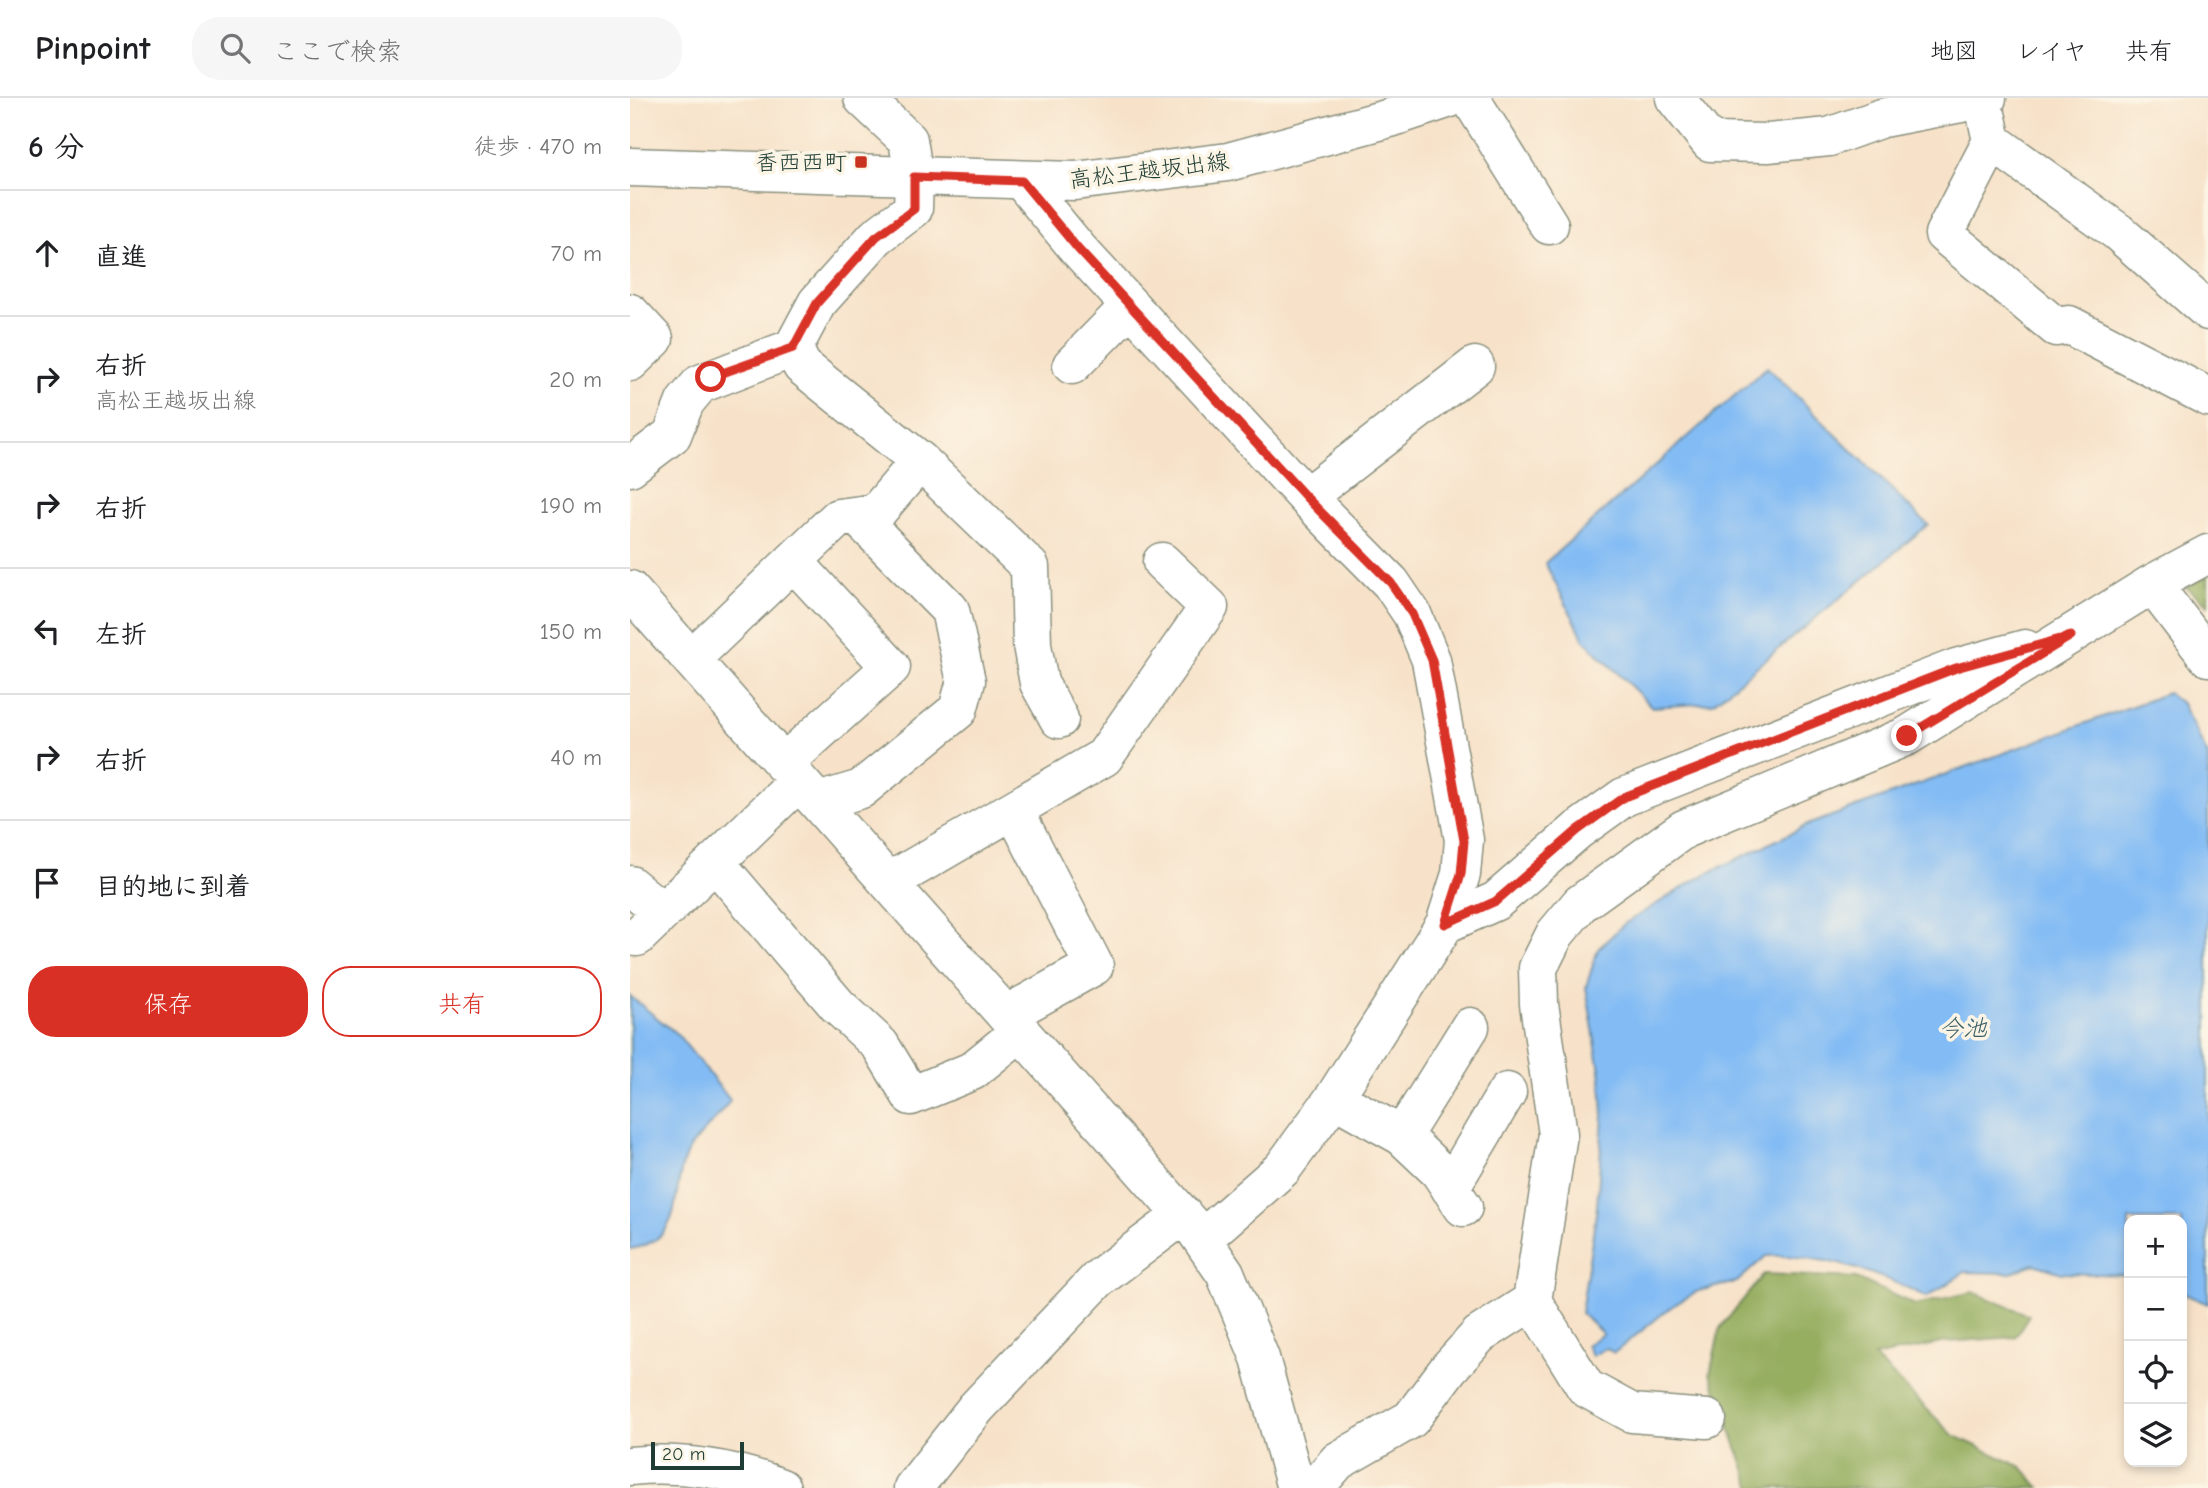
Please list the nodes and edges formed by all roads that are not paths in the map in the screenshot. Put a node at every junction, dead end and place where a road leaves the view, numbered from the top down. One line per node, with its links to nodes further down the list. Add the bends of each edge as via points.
1 (863, 98): 8 (street, via 908,140)
2 (1450, 98): 9 (street, 高松王越坂出線, via 1228,162 1075,181)
3 (1469, 98): 10 (street)
4 (1675, 98): 5 (street, via 1710,142 1768,143 1829,137 1882,118)
5 (1985, 99): 6 (street)
6 (1992, 141): 12 (street, via 2118,232); 18 (street, via 1944,234 2056,327 2069,325)
7 (630, 167): 8 (street, 高松王越坂出線)
8 (914, 177): 9 (street, 高松王越坂出線); 14 (street, via 914,209 876,237 817,303)
9 (1022, 181): 11 (street)
10 (1549, 225)
11 (1130, 306): 16 (street); 21 (street)
12 (2208, 312)
13 (630, 313): 15 (street, via 654,339)
14 (793, 348): 19 (street, via 802,366); 20 (street, via 700,384 685,402 672,435)
15 (630, 362)
16 (1072, 365)
17 (1475, 366): 21 (street)
18 (2208, 397)
19 (920, 461): 22 (street, via 876,513); 31 (street, via 1030,567 1032,645 1039,683)
20 (630, 467)
21 (1306, 497): 37 (street, via 1391,583 1412,614 1432,660 1464,841 1461,874)
22 (857, 516): 24 (street, via 838,518); 32 (street, via 950,610 966,681 958,710 860,789)
23 (2208, 554): 26 (street)
24 (793, 561): 30 (street); 32 (street, via 891,667)
25 (1162, 562): 33 (street, via 1209,607 1104,757)
26 (2152, 584): 28 (street); 29 (street)
27 (630, 590): 30 (street)
28 (2071, 636): 37 (street, via 1956,668 1624,797 1496,901); 44 (street, via 1907,736 1684,830 1580,904 1555,934 1538,968 1558,1134)
29 (2208, 657)
30 (691, 659): 32 (street)
31 (1059, 719)
32 (800, 782): 34 (street); 35 (street)
33 (1014, 810): 35 (street); 38 (street, via 1094,966)
34 (715, 862): 36 (street, via 650,925); 38 (street, via 838,1006 880,1045 911,1096 972,1071)
35 (888, 882): 38 (street)
36 (630, 885)
37 (1445, 924): 41 (street)
38 (1013, 1023): 43 (street)
39 (1470, 1027): 42 (street)
40 (1507, 1092): 42 (street, via 1457,1198 1439,1171)
41 (1334, 1098): 42 (street); 43 (street, via 1282,1168)
42 (1402, 1136)
43 (1193, 1227): 48 (street, via 1098,1279 976,1408); 49 (street, via 1225,1273 1260,1358)
44 (1532, 1301): 45 (street, via 1586,1388 1632,1413); 50 (street, via 1479,1335 1411,1419 1338,1461)
45 (1707, 1419)
46 (630, 1466): 47 (street, via 666,1462 758,1478)
47 (781, 1488)
48 (914, 1488)
49 (1296, 1488)
50 (1314, 1488)

